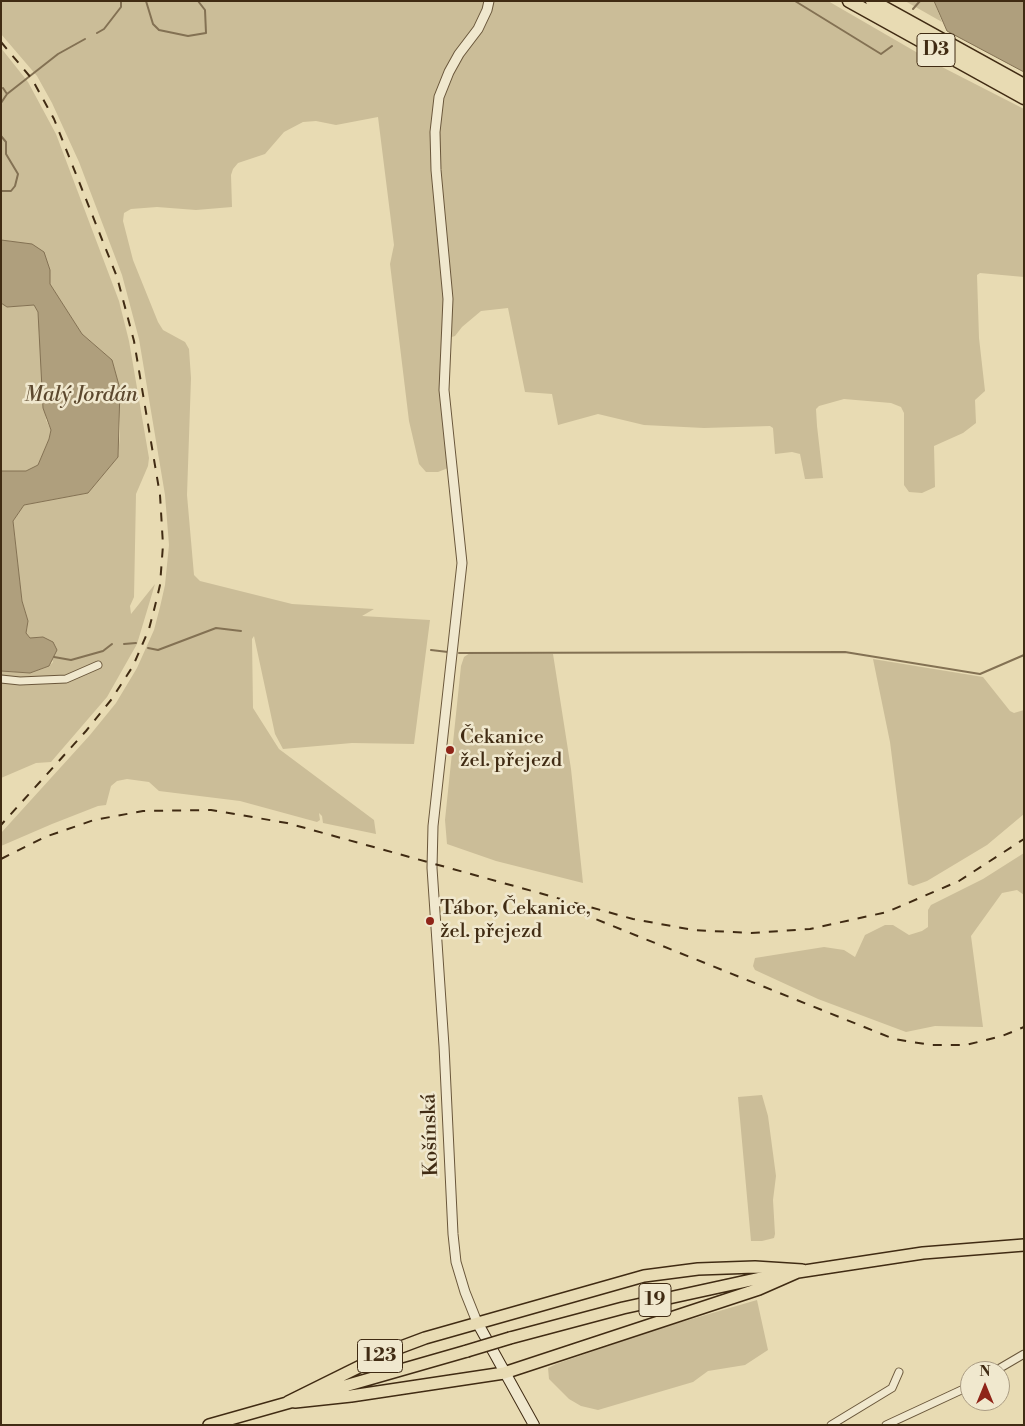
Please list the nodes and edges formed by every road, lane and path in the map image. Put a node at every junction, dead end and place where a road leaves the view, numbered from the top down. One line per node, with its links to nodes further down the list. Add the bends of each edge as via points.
1 (489, 1): 10 (street, Košínská, via 478,29 449,72 439,97 435,132 448,299 444,390 462,564 433,826 432,868 453,1234 456,1262)
2 (848, 1): 5 (highway, D3)
3 (872, 1): 4 (highway, D3)
4 (1024, 85)
5 (1024, 98)
6 (98, 666): 7 (street, via 66,679)
7 (1, 679)
8 (1024, 1245): 9 (main road, 19, via 923,1253)
9 (802, 1270): 10 (main road, via 755,1268 668,1272); 14 (main road, via 759,1289); 16 (main road, 19, bridge, via 679,1294 510,1338)
10 (477, 1322): 14 (main road, Košínská); 16 (main road, 123, via 393,1350)
11 (1024, 1354): 12 (street)
12 (1010, 1362)
13 (899, 1372): 19 (street, via 892,1388)
14 (504, 1373): 16 (main road, 123); 18 (main road, Košínská)
15 (960, 1391): 20 (street)
16 (288, 1402): 17 (main road, 19)
17 (209, 1425)
18 (534, 1425)
19 (830, 1425)
20 (886, 1425)

